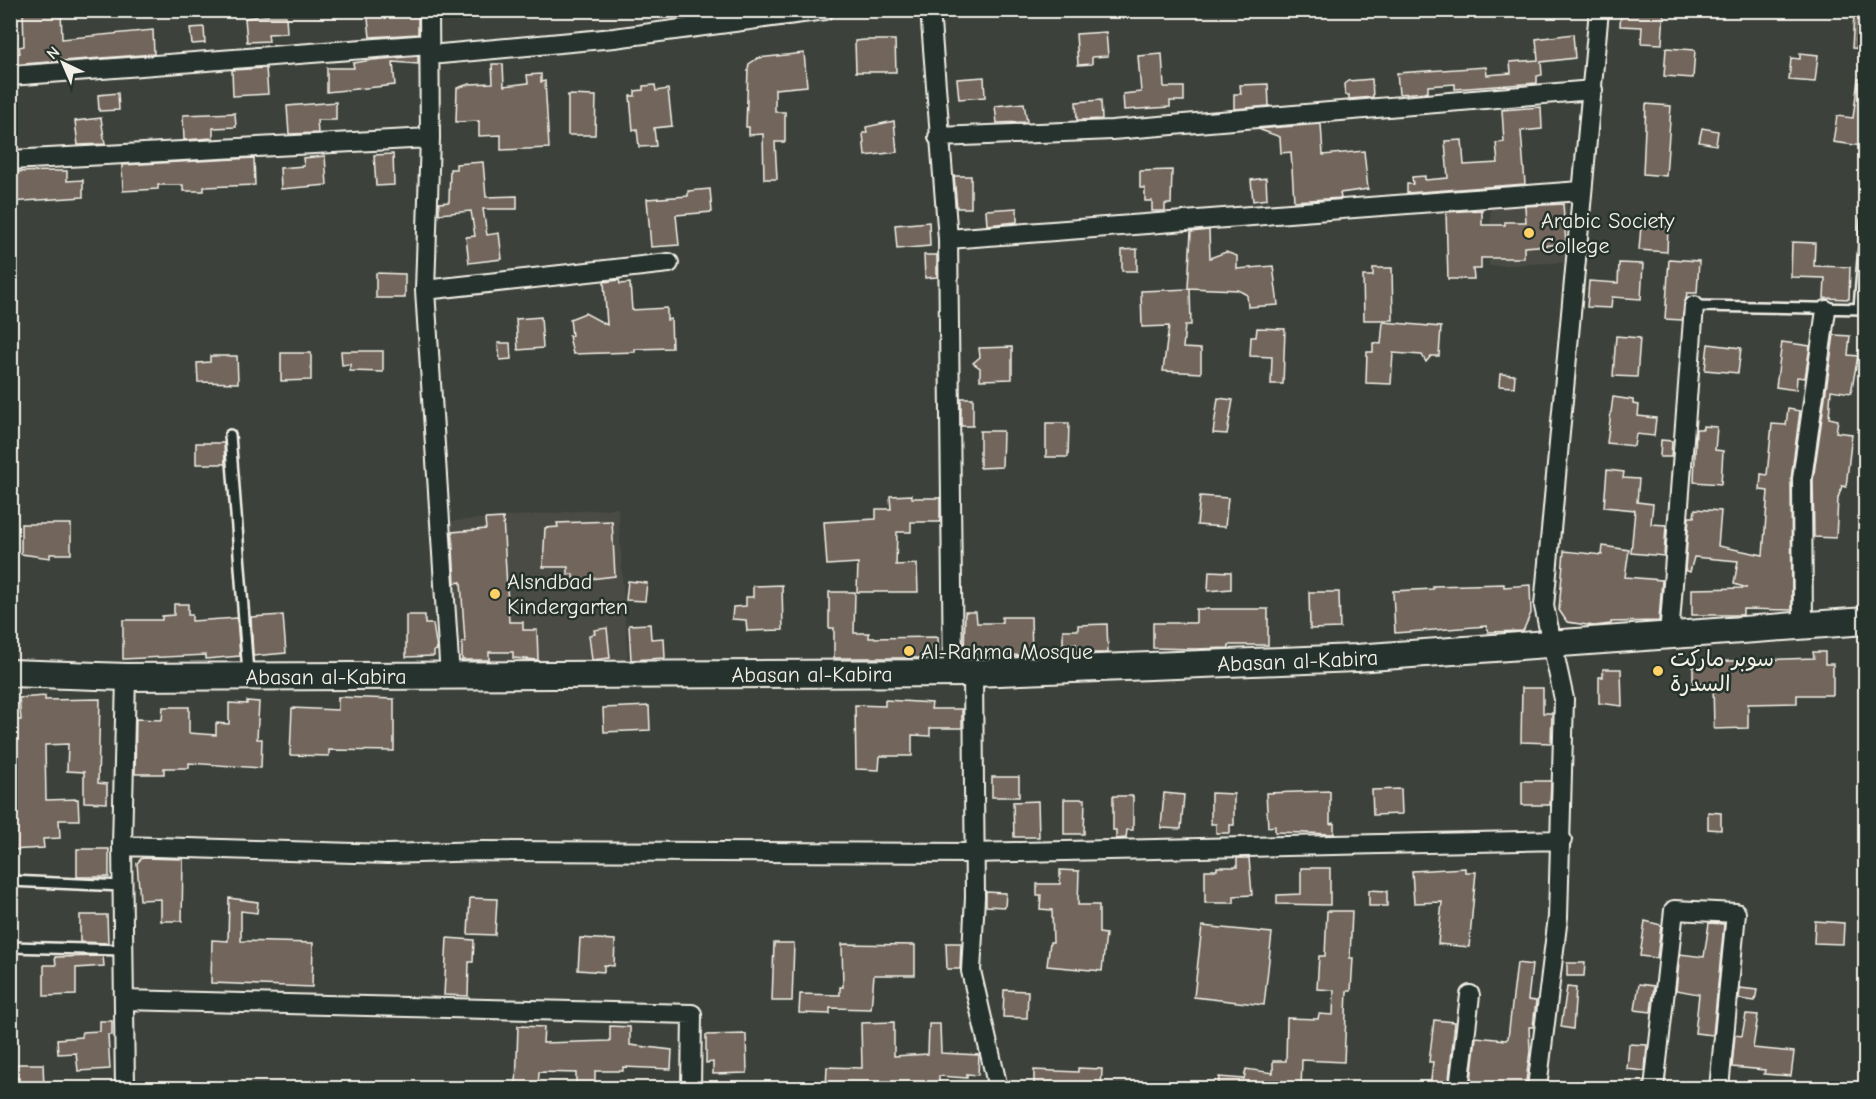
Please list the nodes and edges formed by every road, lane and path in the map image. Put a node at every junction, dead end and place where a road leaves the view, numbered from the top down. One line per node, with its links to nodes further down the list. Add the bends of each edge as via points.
1 (429, 10): 5 (street)
2 (825, 10): 5 (street, via 614,38)
3 (930, 10): 8 (street)
4 (1599, 10): 7 (street)
5 (429, 49): 6 (street); 9 (street)
6 (10, 76)
7 (1593, 90): 8 (street, via 1112,130); 11 (street)
8 (938, 137): 13 (street)
9 (430, 138): 10 (street); 15 (street)
10 (10, 160)
11 (1580, 191): 13 (street); 23 (street, via 1544,606)
12 (1866, 221): 17 (lane)
13 (948, 239): 25 (street)
14 (669, 263): 15 (street)
15 (425, 290): 27 (street)
16 (1694, 306): 18 (lane); 22 (street)
17 (1862, 309): 18 (lane)
18 (1826, 310): 21 (street, via 1802,479)
19 (230, 435): 26 (lane)
20 (1866, 621): 21 (main road, Abasan al-Kabira)
21 (1803, 628): 22 (main road, Abasan al-Kabira)
22 (1669, 637): 23 (main road, Abasan al-Kabira)
23 (1552, 645): 25 (main road, Abasan al-Kabira, via 1356,658); 29 (street, via 1564,699)
24 (10, 673): 28 (main road, Abasan al-Kabira)
25 (963, 673): 27 (main road, Abasan al-Kabira); 31 (street)
26 (248, 676): 27 (main road, Abasan al-Kabira); 28 (main road, Abasan al-Kabira)
27 (450, 676)
28 (126, 677): 30 (street)
29 (1562, 840): 31 (street); 42 (street, via 1558,917)
30 (122, 846): 31 (street, via 387,854); 33 (street)
31 (974, 853): 40 (street, via 971,971)
32 (10, 881): 33 (lane)
33 (123, 886): 35 (street)
34 (10, 947): 35 (lane)
35 (124, 950): 37 (street)
36 (1470, 995): 41 (street)
37 (124, 1000): 38 (street); 39 (street, via 692,1014)
38 (125, 1089)
39 (691, 1089)
40 (999, 1089)
41 (1459, 1089)
42 (1537, 1089)
43 (1654, 1089): 44 (street, via 1674,910 1736,913)
44 (1719, 1089)

